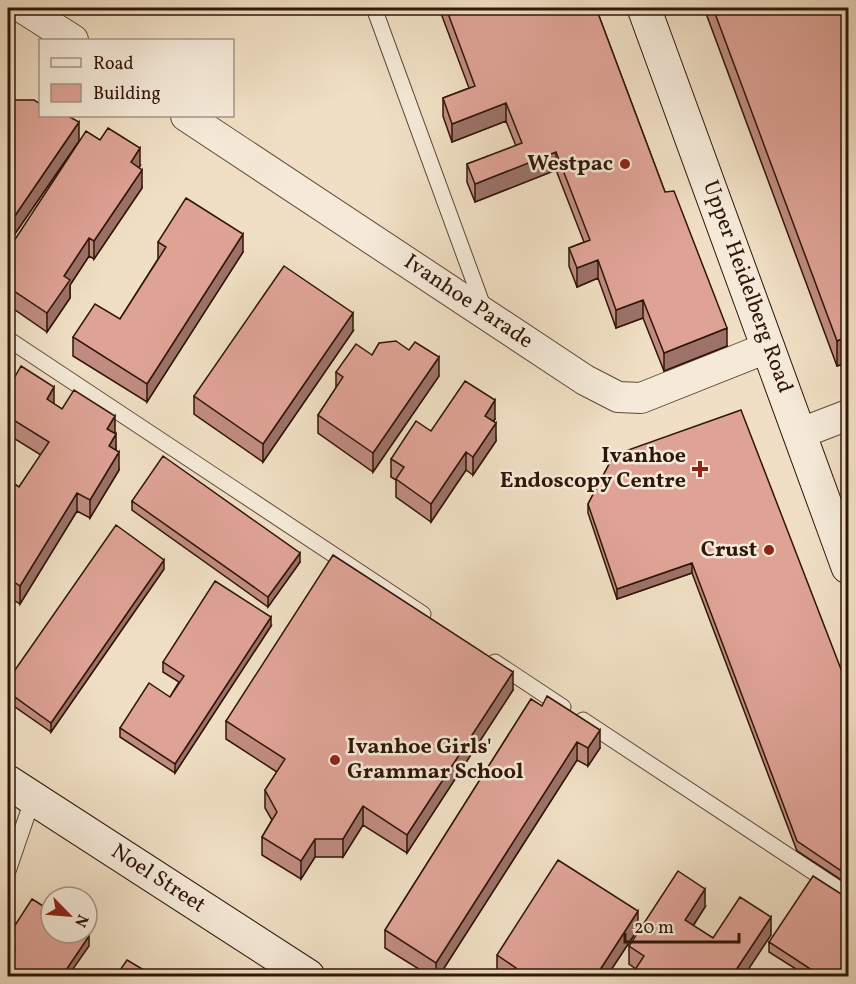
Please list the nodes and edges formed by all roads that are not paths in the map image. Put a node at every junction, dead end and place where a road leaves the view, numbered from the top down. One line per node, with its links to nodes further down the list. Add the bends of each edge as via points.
1 (23, 8): 4 (street)
2 (374, 8): 6 (lane)
3 (644, 8): 8 (main road, Upper Heidelberg Road)
4 (71, 39)
5 (188, 117): 6 (street, Ivanhoe Parade)
6 (485, 314): 8 (street, Ivanhoe Parade, via 585,380 618,397 640,398)
7 (8, 339): 12 (lane)
8 (769, 347): 10 (main road, Upper Heidelberg Road)
9 (849, 415): 10 (street)
10 (801, 433): 11 (main road, Upper Heidelberg Road)
11 (849, 567)
12 (439, 625)
13 (479, 651): 16 (lane)
14 (20, 790): 15 (lane); 17 (main road, Noel Street)
15 (8, 871)
16 (849, 895)
17 (308, 976)

